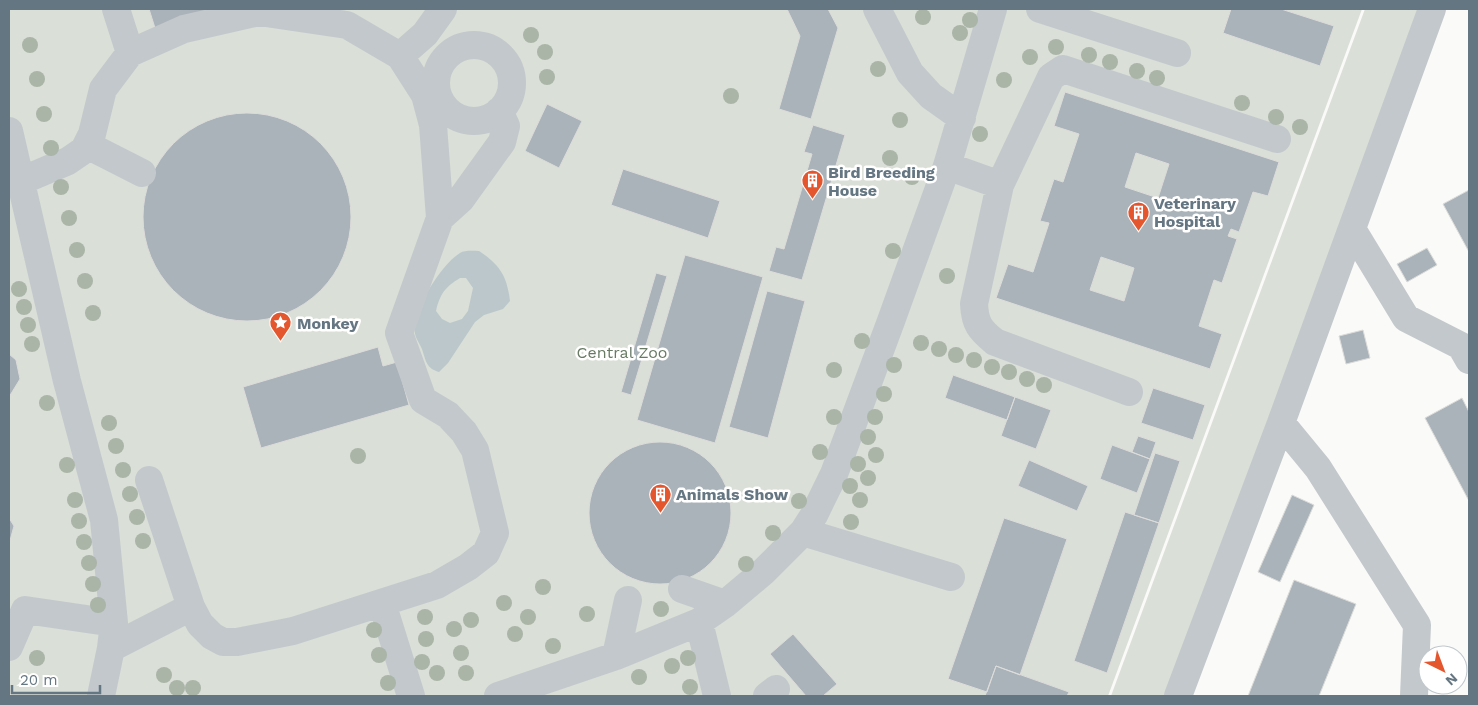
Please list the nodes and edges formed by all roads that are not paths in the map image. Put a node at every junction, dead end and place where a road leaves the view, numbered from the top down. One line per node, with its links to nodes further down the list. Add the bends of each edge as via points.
1 (116, 9): 9 (street)
2 (443, 9): 8 (street); 11 (street, via 425,34)
3 (877, 9): 14 (street, via 910,73 931,96)
4 (993, 9): 14 (street)
5 (1040, 9): 10 (street)
6 (1432, 9): 23 (street)
7 (288, 13): 9 (street, via 259,12 184,29); 11 (street, via 347,25)
8 (467, 46): 12 (street, via 448,55 440,65); 13 (street, via 486,47 506,63 511,88)
9 (130, 53): 17 (street, via 103,89)
10 (1177, 54)
11 (400, 56): 12 (street)
12 (431, 93): 13 (street, via 450,113 462,120 475,121); 22 (street)
13 (499, 112): 22 (street, via 506,126 502,142 461,199)
14 (962, 118): 18 (street)
15 (9, 130): 20 (street)
16 (1277, 139): 21 (street, via 1063,69 1051,77)
17 (87, 145): 19 (street); 20 (street, via 68,161)
18 (947, 166): 21 (street); 28 (street, via 834,474)
19 (142, 173)
20 (21, 181): 36 (street, via 67,381 104,520)
21 (1000, 185): 25 (street, via 974,304 981,330 994,342)
22 (440, 218): 32 (street, via 399,333 423,400 448,415 475,450 495,534 486,553 468,567 438,585)
23 (1352, 229): 24 (street, via 1406,318 1461,346); 26 (street)
24 (1469, 360)
25 (1129, 392)
26 (1281, 422): 43 (street); 44 (street, via 1318,468 1417,625)
27 (149, 480): 34 (street)
28 (803, 532): 29 (street); 33 (street)
29 (951, 578)
30 (682, 589): 33 (street)
31 (628, 600): 38 (street)
32 (382, 603): 34 (street, via 293,631 237,642 223,642 212,636 200,624); 40 (street)
33 (725, 604): 35 (street)
34 (191, 607): 36 (street)
35 (699, 622): 38 (street); 42 (street)
36 (113, 635): 37 (street, via 25,610); 39 (street)
37 (9, 647)
38 (616, 656): 41 (street)
39 (101, 696)
40 (411, 696)
41 (498, 696)
42 (717, 696)
43 (1178, 696)
44 (1414, 696)

